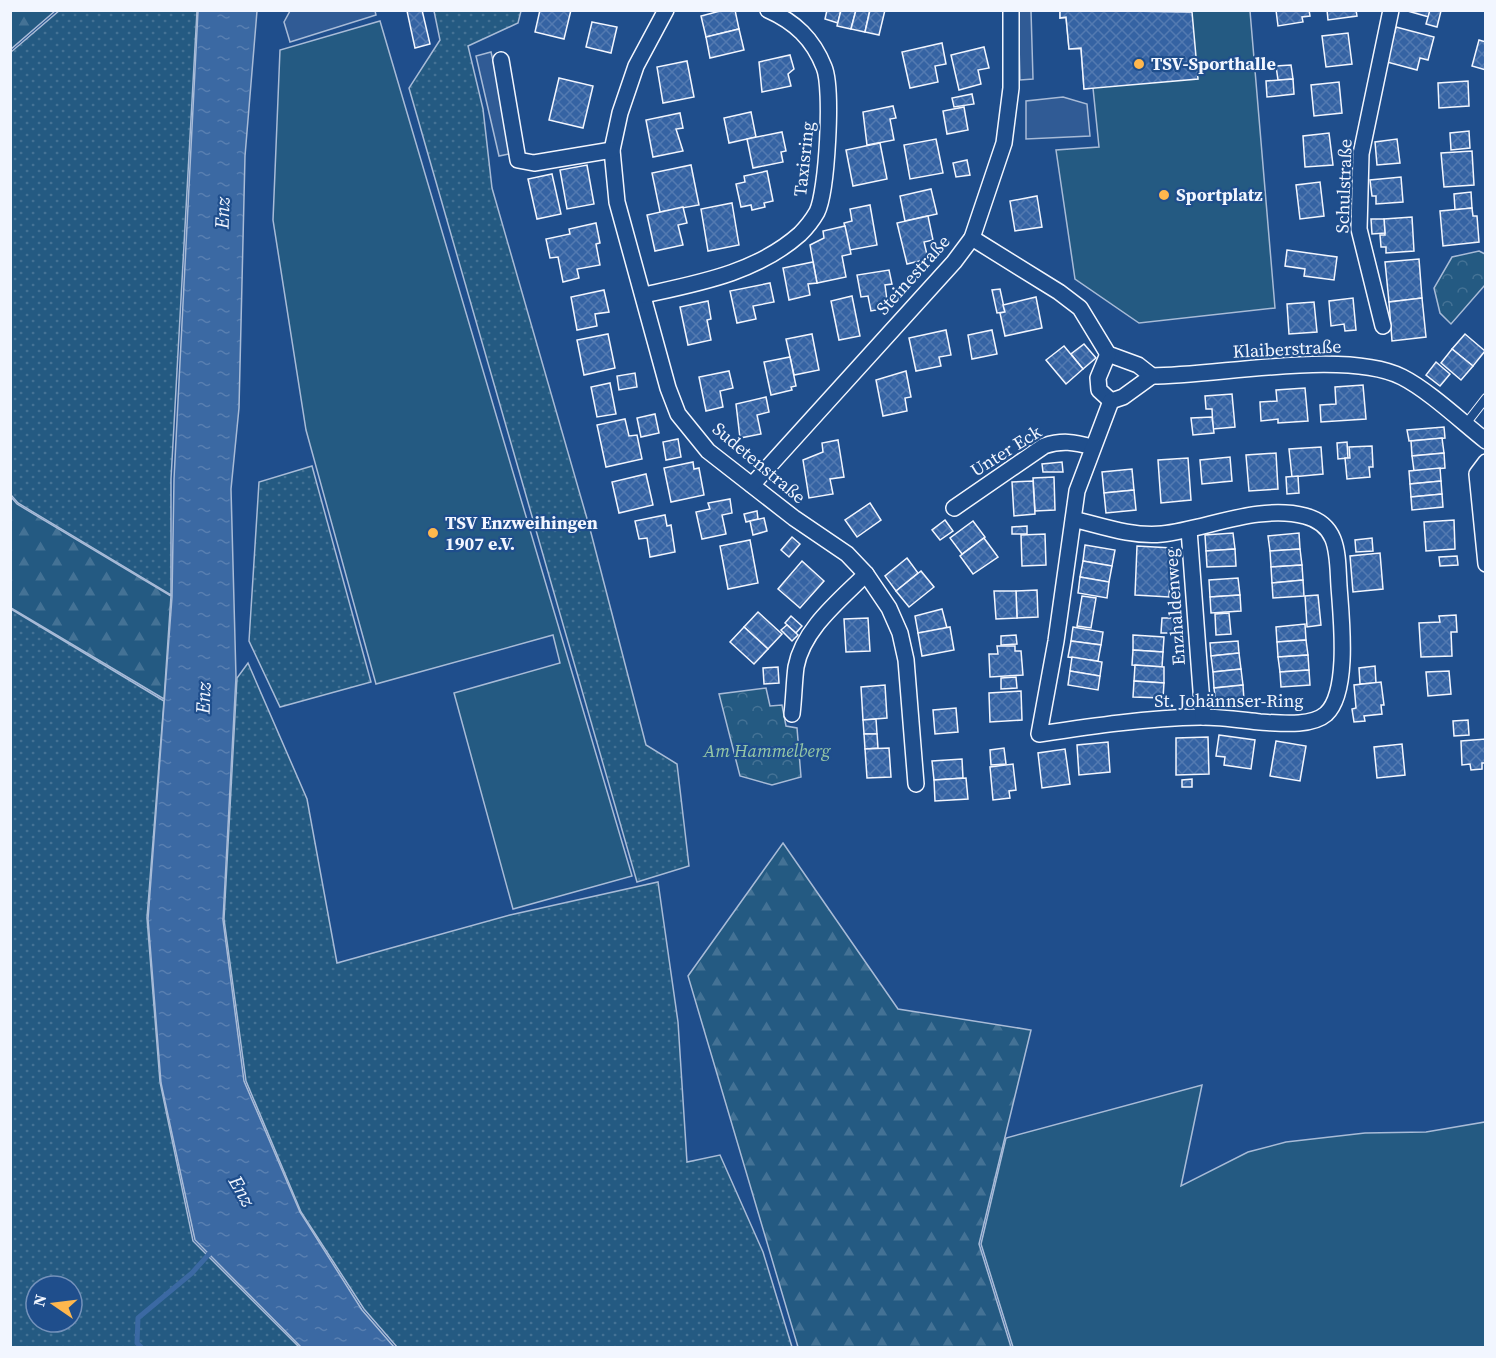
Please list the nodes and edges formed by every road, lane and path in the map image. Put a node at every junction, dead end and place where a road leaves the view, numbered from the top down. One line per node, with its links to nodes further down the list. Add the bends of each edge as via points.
1 (666, 10): 6 (street, Sudetenstraße, via 636,66)
2 (768, 10): 8 (street, Taxisring, via 806,33 825,68 827,130 823,192 817,212 802,232 751,266 715,279)
3 (1011, 10): 7 (street, Steinestraße, via 1011,88 1004,143)
4 (1391, 10): 9 (street, Schulstraße, via 1361,154 1359,229)
5 (501, 60): 6 (street, via 518,160 534,163)
6 (612, 150): 8 (street, Sudetenstraße, via 617,202)
7 (972, 238): 10 (street, via 1080,308); 18 (street, Steinestraße)
8 (644, 295): 18 (street, Sudetenstraße, via 678,414 708,451)
9 (1383, 326)
10 (1108, 354): 11 (street); 13 (street, via 1098,378 1100,390)
11 (1152, 376): 13 (street); 14 (street, Klaiberstraße, via 1351,365 1403,377)
12 (1485, 398): 14 (lane)
13 (1111, 401): 16 (street)
14 (1465, 425): 15 (street, Klaiberstraße)
15 (1485, 441)
16 (1092, 447): 19 (street, Unter Eck, via 1076,442 1044,446); 20 (street, St. Johännser-Ring, via 1077,491)
17 (1485, 462): 22 (street, via 1477,474)
18 (752, 485): 23 (street, Sudetenstraße, via 847,554)
19 (954, 508)
20 (1073, 519): 21 (street, St. Johännser-Ring, via 1134,534); 25 (street, St. Johännser-Ring, via 1039,734 1125,722)
21 (1189, 530): 25 (street, Enzhaldenweg); 25 (street, St. Johännser-Ring, via 1257,516 1304,516 1325,524 1334,540 1338,566 1343,654 1334,703 1325,715 1312,721 1277,723)
22 (1485, 564)
23 (866, 574): 24 (street, via 822,618 804,644 796,665); 26 (street, Sudetenstraße, via 900,633 906,660)
24 (792, 714)
25 (1203, 717)
26 (916, 784)

